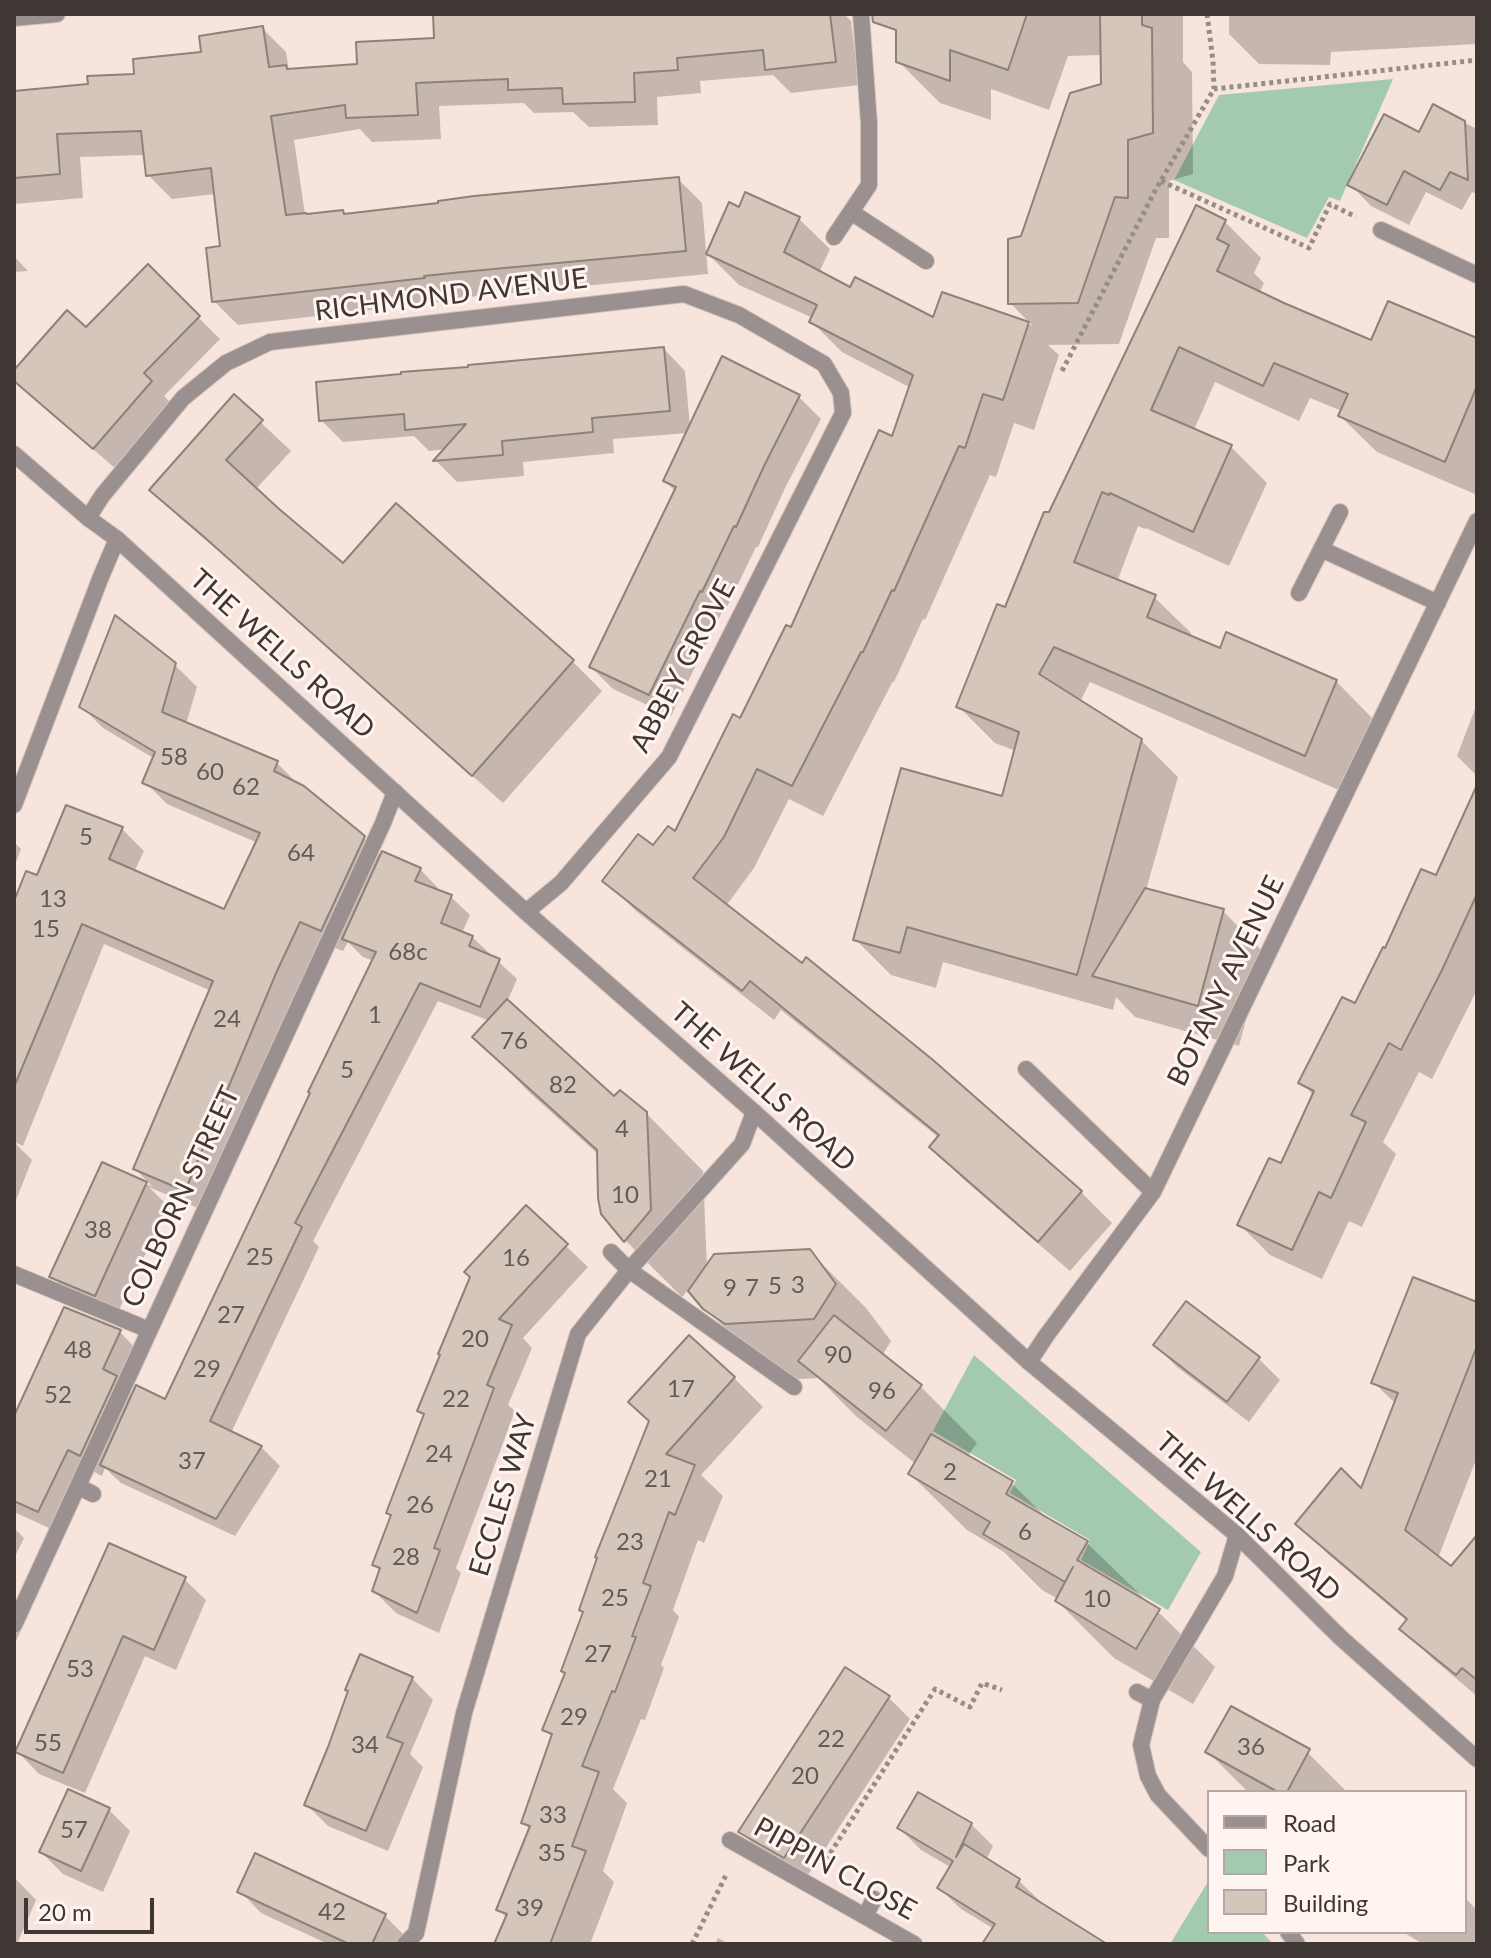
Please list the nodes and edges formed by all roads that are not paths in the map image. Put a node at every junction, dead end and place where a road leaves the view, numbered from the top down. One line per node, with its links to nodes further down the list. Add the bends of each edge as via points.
1 (57, 14): 3 (street)
2 (861, 14): 4 (street, via 869,185)
3 (14, 18)
4 (851, 212): 6 (street); 7 (street)
5 (1381, 230): 8 (street)
6 (834, 237)
7 (926, 261)
8 (1477, 275)
9 (843, 413): 12 (street, RICHMOND AVENUE, via 841,393 824,364 739,315 684,294 270,342 226,363 183,398); 20 (street, ABBEY GROVE, via 669,757 561,883)
10 (14, 454): 12 (street, THE WELLS ROAD)
11 (1340, 512): 15 (street)
12 (88, 518): 14 (street, THE WELLS ROAD)
13 (1477, 521): 17 (street, BOTANY AVENUE)
14 (117, 539): 18 (street, THE WELLS ROAD); 19 (street)
15 (1321, 549): 16 (street); 17 (street)
16 (1299, 593)
17 (1438, 603): 23 (street, BOTANY AVENUE)
18 (395, 792): 20 (street, THE WELLS ROAD); 27 (street, COLBORN STREET)
19 (14, 805)
20 (526, 912): 22 (street, THE WELLS ROAD)
21 (1026, 1069): 23 (street)
22 (754, 1112): 25 (street, ECCLES WAY, via 742,1144); 28 (street, THE WELLS ROAD)
23 (1153, 1192): 28 (street, BOTANY AVENUE)
24 (611, 1252): 25 (street)
25 (629, 1270): 29 (street); 37 (street, ECCLES WAY, via 578,1334 464,1713 416,1933)
26 (14, 1274): 27 (street)
27 (149, 1330): 31 (street, COLBORN STREET, via 86,1490)
28 (1029, 1362): 30 (street, THE WELLS ROAD)
29 (794, 1387)
30 (1237, 1535): 32 (street, THE WELLS ROAD, via 1341,1638); 34 (street, via 1225,1576 1145,1696 1141,1745 1148,1776 1158,1795)
31 (14, 1625)
32 (1477, 1759)
33 (730, 1840): 36 (street, PIPPIN CLOSE)
34 (1207, 1847)
35 (874, 1899): 36 (street)
36 (865, 1916): 38 (street, PIPPIN CLOSE)
37 (405, 1944)
38 (914, 1944)

